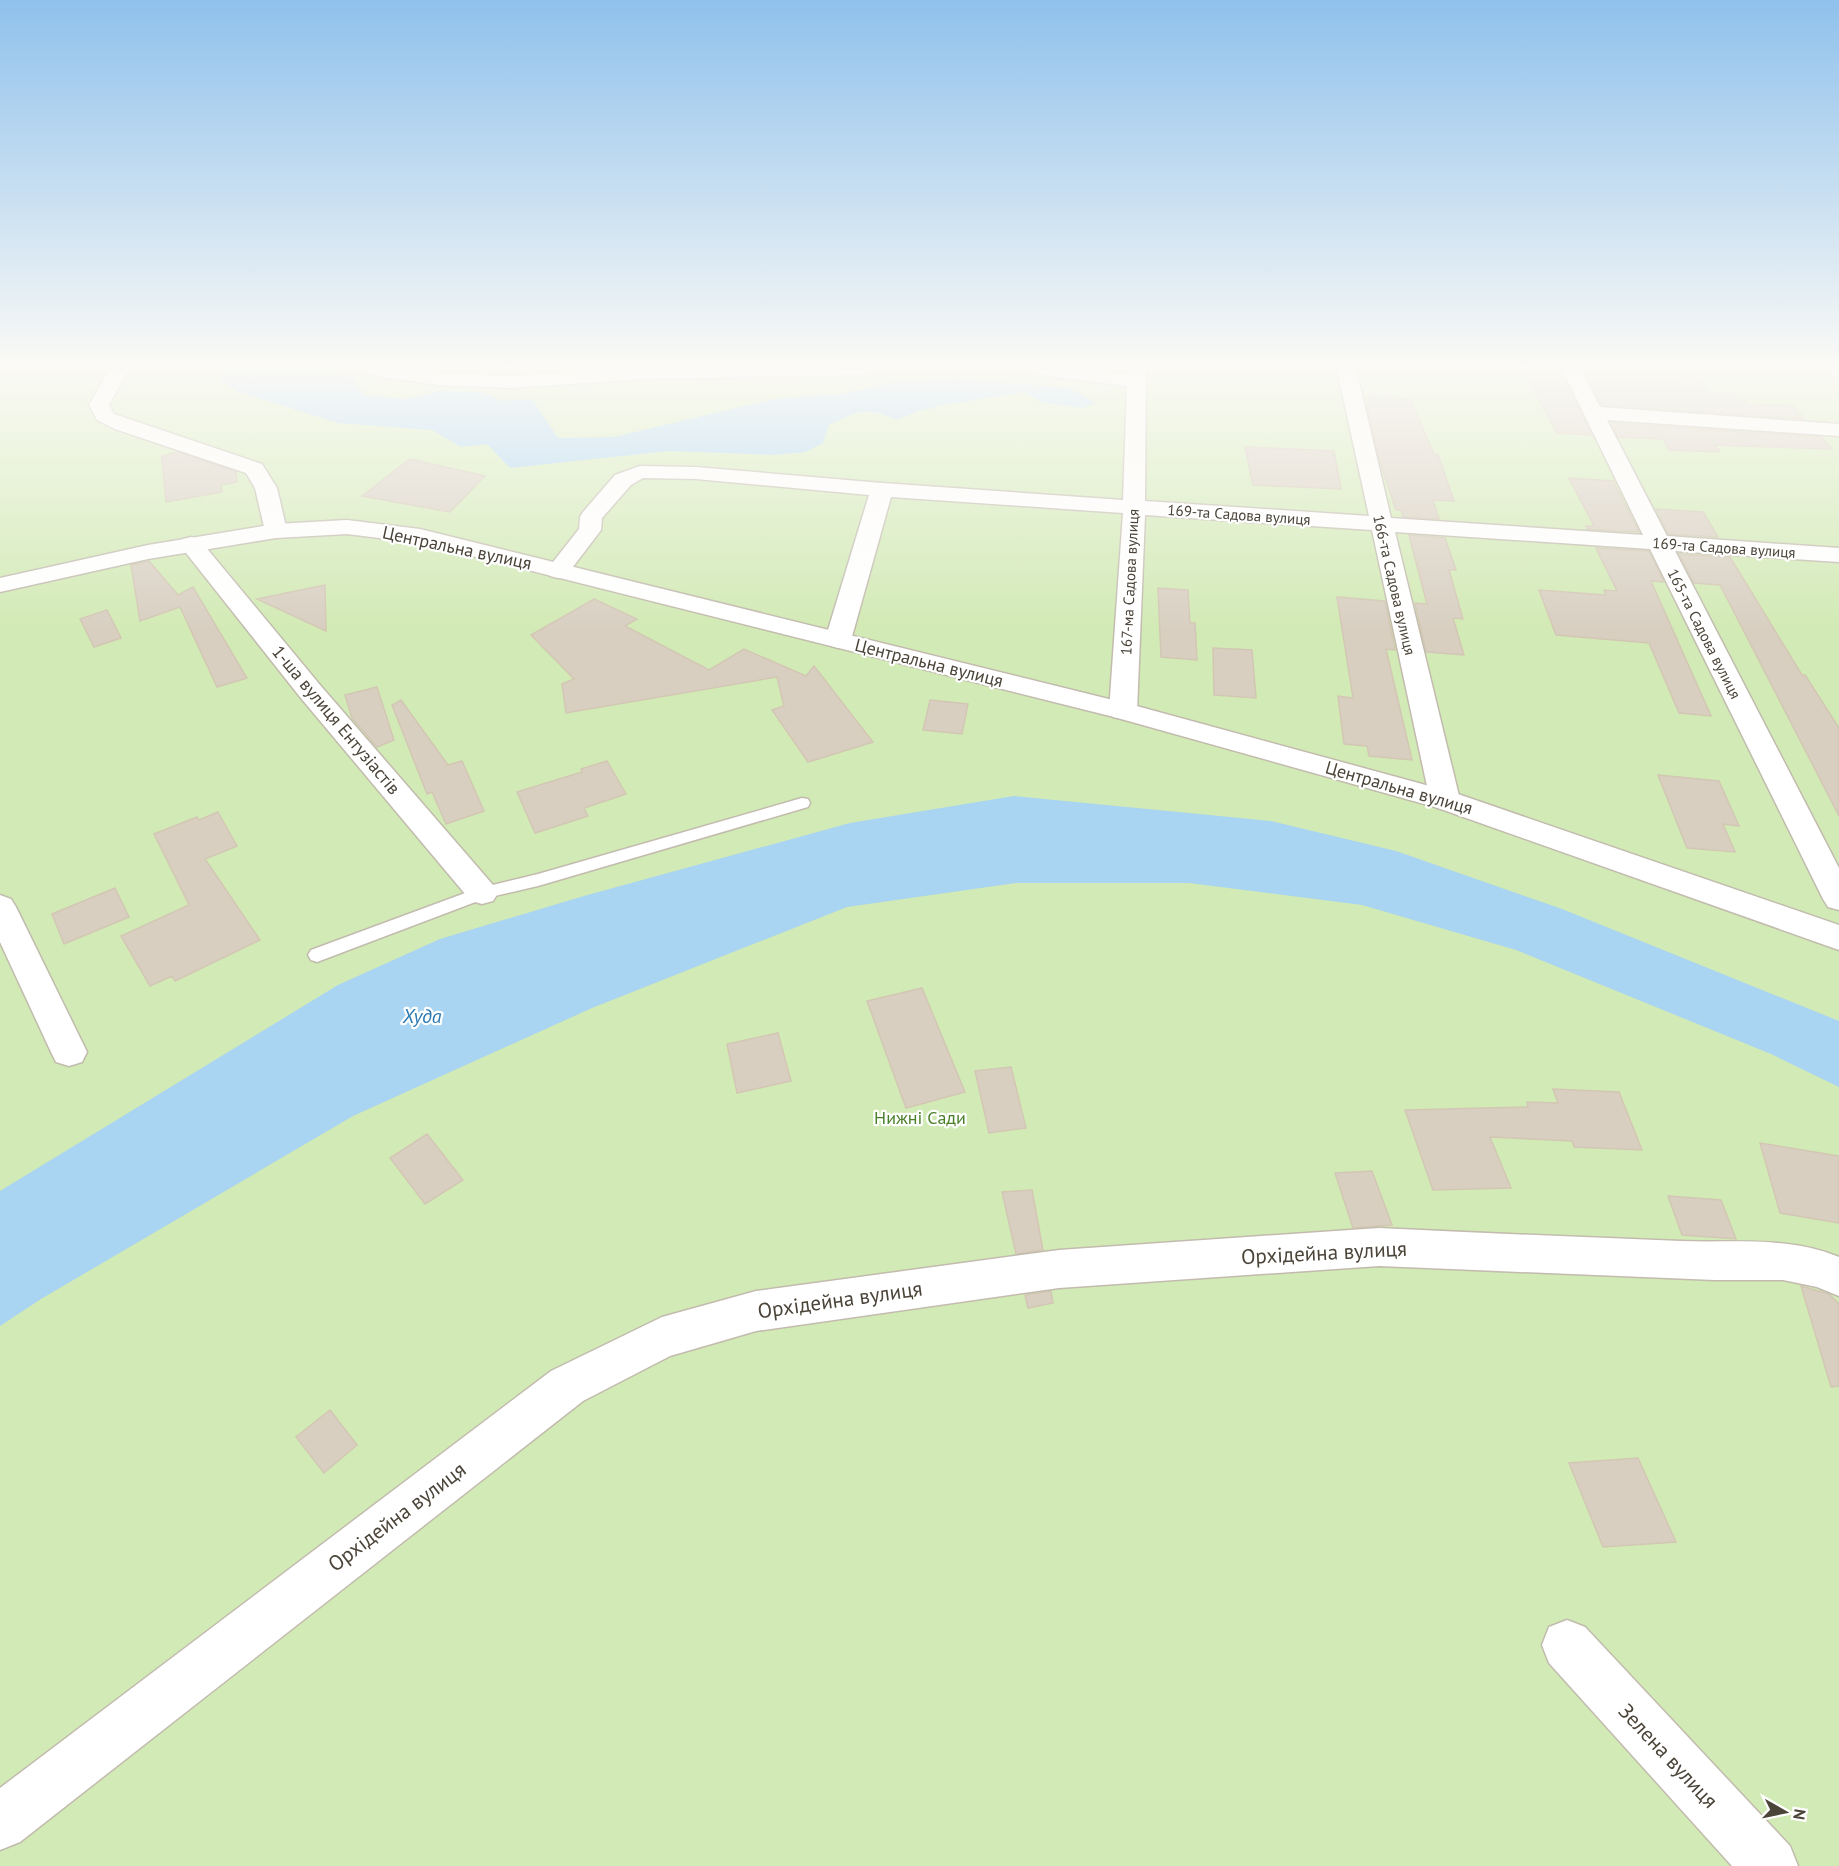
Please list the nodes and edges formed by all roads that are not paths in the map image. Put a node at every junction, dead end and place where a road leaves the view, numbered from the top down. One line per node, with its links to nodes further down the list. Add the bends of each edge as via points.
1 (216, 456): 8 (street, via 254,469 266,488)
2 (1135, 456): 6 (street, 167-ма Садова вулиця)
3 (1365, 456): 7 (street, 166-та Садова вулиця)
4 (1614, 456): 9 (street, 165-та Садова вулиця)
5 (882, 490): 6 (street, 169-та Садова вулиця); 12 (street, 169-та Садова вулиця, via 696,473 640,472 623,480 591,517 590,530); 14 (street)
6 (1134, 508): 7 (street, 169-та Садова вулиця); 15 (street, 167-ма Садова вулиця)
7 (1380, 524): 9 (street, 169-та Садова вулиця); 16 (street, 166-та Садова вулиця)
8 (276, 531): 10 (street, Центральна вулиця); 12 (street, Центральна вулиця, via 346,527 382,530)
9 (1657, 543): 11 (street, 169-та Садова вулиця); 19 (street, 165-та Садова вулиця)
10 (191, 544): 13 (street, Центральна вулиця); 18 (street, 1-ша вулиця Ентузіастів)
11 (1839, 555)
12 (558, 571): 14 (street, Центральна вулиця)
13 (0, 585)
14 (838, 640): 15 (street, Центральна вулиця)
15 (1123, 711): 16 (street, Центральна вулиця)
16 (1445, 800): 21 (street, Центральна вулиця)
17 (802, 803): 18 (lane)
18 (482, 893): 22 (lane)
19 (1839, 898)
20 (0, 907): 23 (street)
21 (1839, 938)
22 (317, 955)
23 (69, 1052)
24 (1839, 1277): 26 (street, Орхідейна вулиця, via 1822,1269 1783,1261 1379,1247 1059,1269 756,1311 662,1338 567,1386)
25 (1567, 1646): 27 (street, Зелена вулиця)
26 (0, 1822)
27 (1770, 1866)

